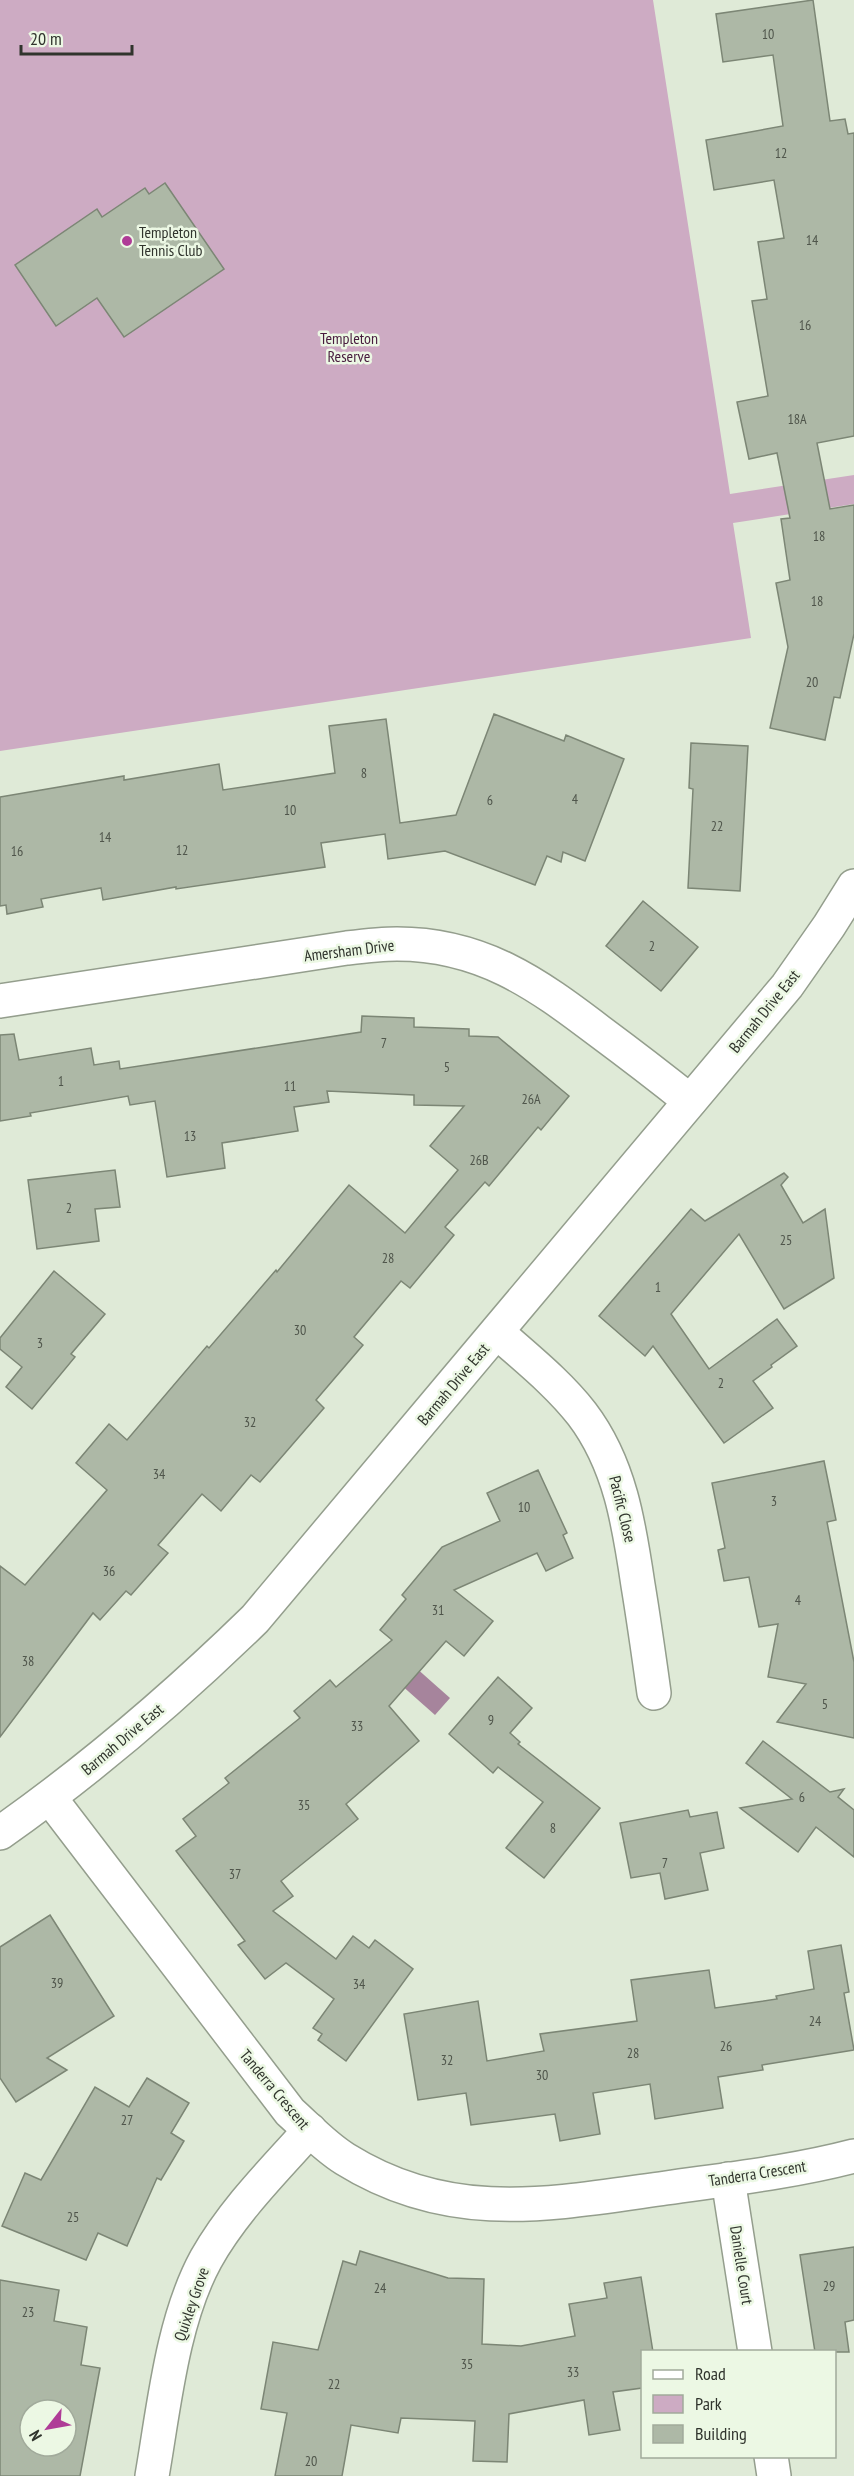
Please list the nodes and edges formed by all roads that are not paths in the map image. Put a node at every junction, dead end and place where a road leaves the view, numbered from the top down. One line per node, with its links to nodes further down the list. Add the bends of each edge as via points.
1 (854, 886): 3 (street, Barmah Drive East, via 787,986)
2 (0, 1002): 3 (street, Amersham Drive, via 347,948 398,944 431,947 471,955 509,969 543,989)
3 (690, 1101): 4 (street, Barmah Drive East)
4 (497, 1332): 5 (street, Pacific Close, via 567,1396 599,1440 611,1465 630,1526); 6 (street, Barmah Drive East, via 255,1619 178,1692)
5 (654, 1693)
6 (50, 1798): 7 (street, Barmah Drive East); 8 (street, Tanderra Crescent, via 269,2086)
7 (0, 1833)
8 (309, 2130): 10 (street, Tanderra Crescent, via 345,2159 383,2178 421,2193 484,2205 560,2203); 13 (street, Quixley Grove, via 239,2211 205,2260 175,2349)
9 (854, 2156): 10 (street, Tanderra Crescent)
10 (728, 2179): 11 (street, Danielle Court)
11 (755, 2350)
12 (771, 2458): 14 (street)
13 (152, 2476)
14 (774, 2476)

